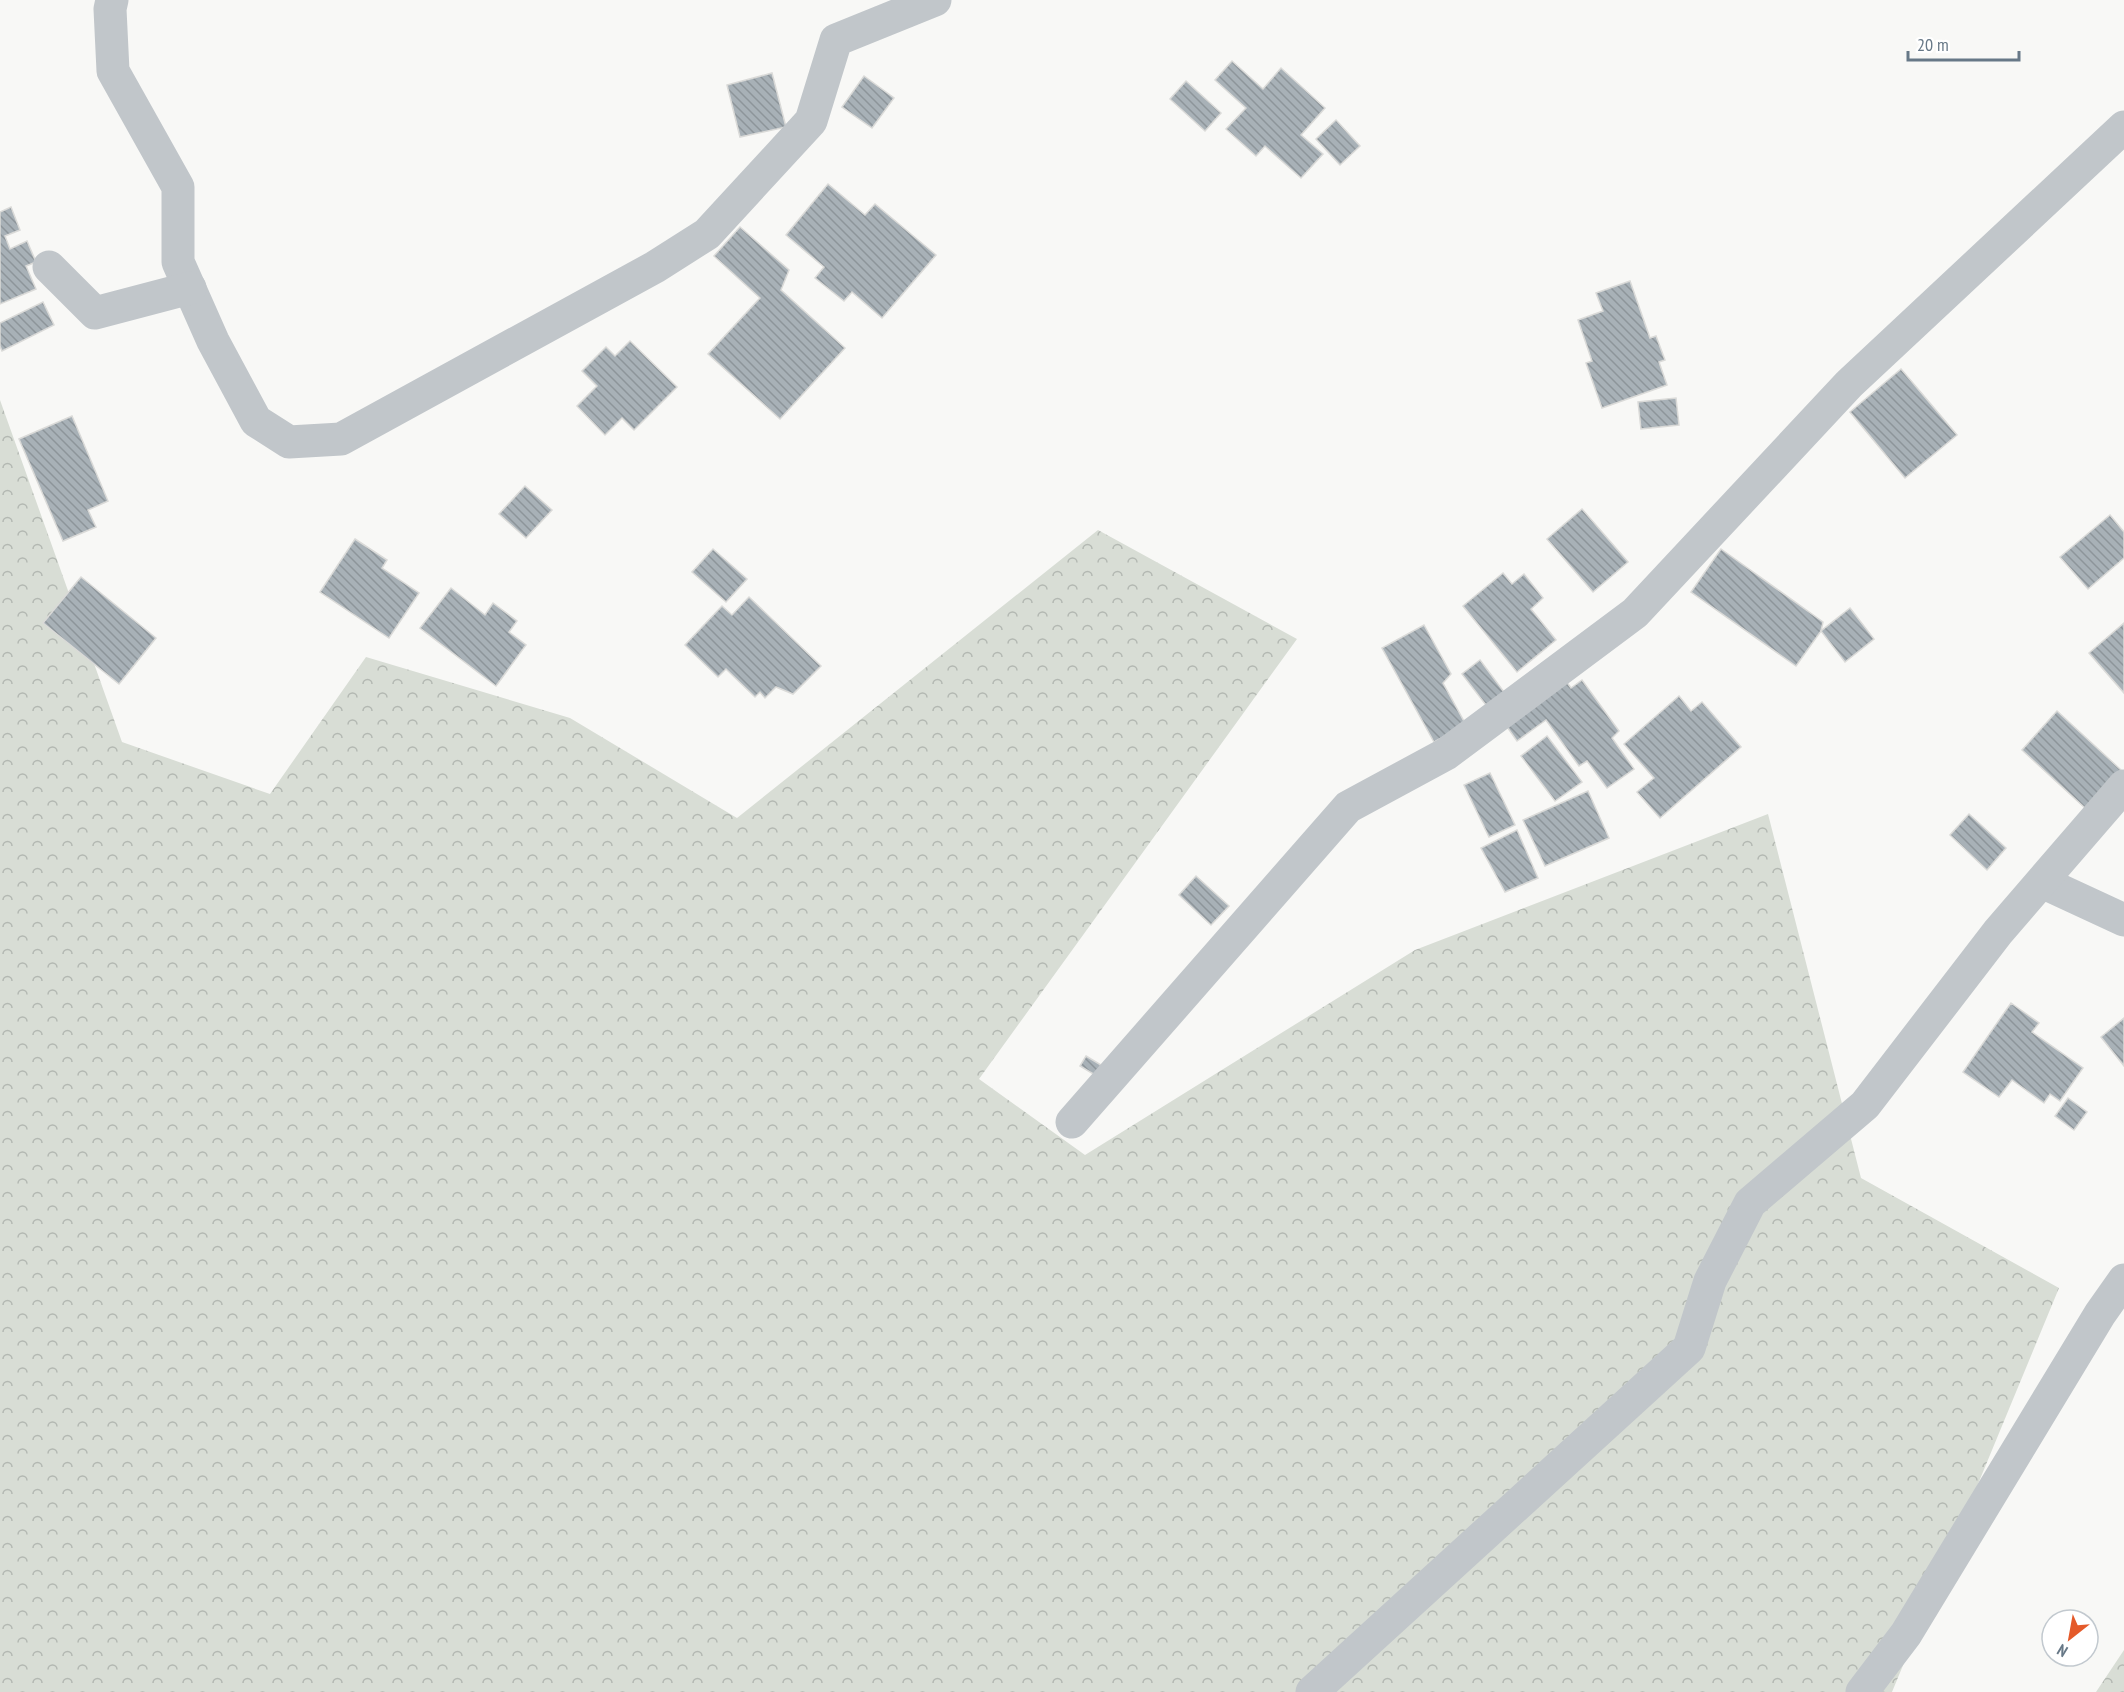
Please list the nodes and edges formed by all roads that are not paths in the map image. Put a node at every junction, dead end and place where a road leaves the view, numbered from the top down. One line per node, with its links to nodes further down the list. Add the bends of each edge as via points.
1 (112, 0): 5 (street, via 113,71 178,187 178,262)
2 (934, 0): 5 (street, via 836,40 811,121 708,234 341,439 289,442 256,421)
3 (2124, 127): 9 (street, via 1849,384 1635,613 1446,754 1348,807)
4 (49, 267): 5 (street, via 95,313)
5 (190, 288)
6 (2124, 786): 7 (street)
7 (2042, 882): 8 (street); 11 (street, via 1998,932 1865,1105 1750,1203 1710,1281 1689,1348)
8 (2124, 920)
9 (1071, 1122)
10 (2124, 1280): 12 (street, via 1906,1634)
11 (1312, 1692)
12 (1862, 1692)

